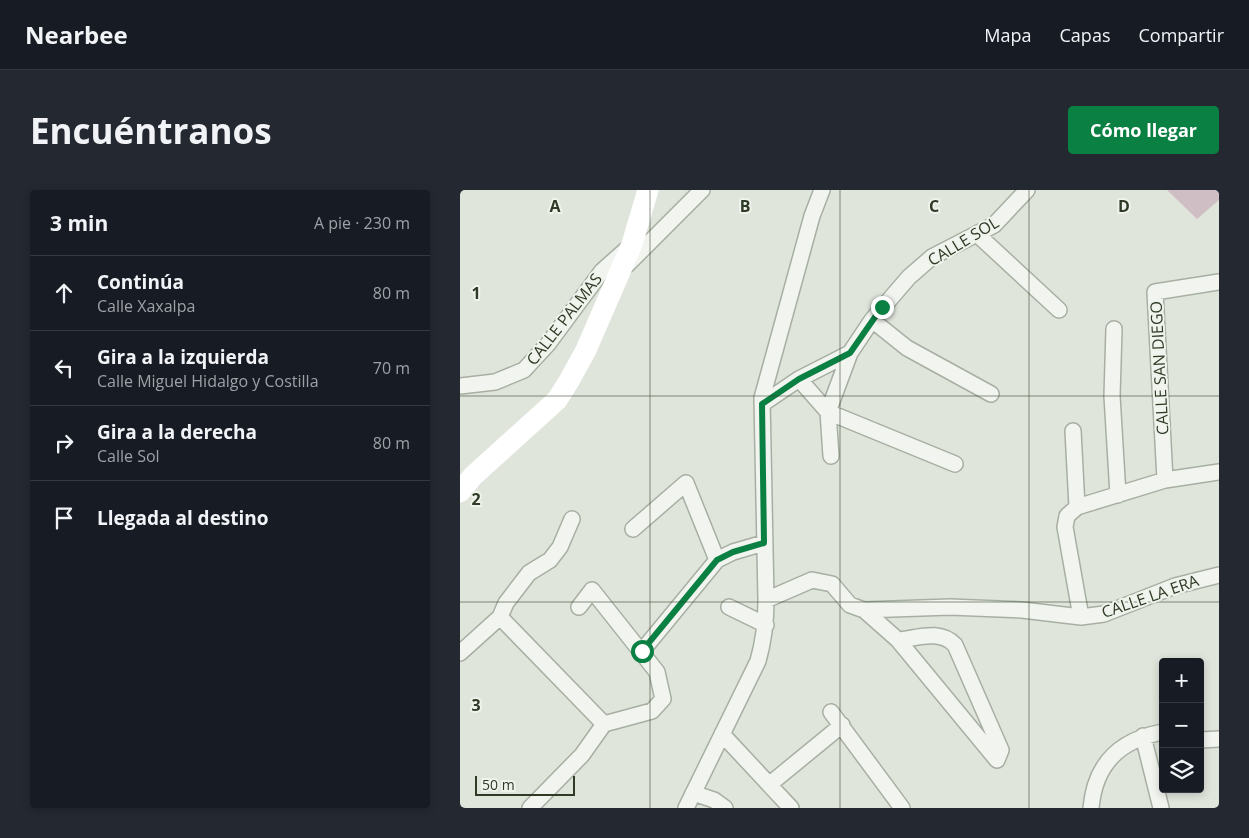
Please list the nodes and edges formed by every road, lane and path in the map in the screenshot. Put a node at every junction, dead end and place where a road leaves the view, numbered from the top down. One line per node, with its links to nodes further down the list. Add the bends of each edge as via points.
1 (648, 190): 6 (main road)
2 (702, 190): 7 (street)
3 (822, 190): 16 (street, via 778,333)
4 (1027, 190): 5 (street, CALLE SOL, via 994,225)
5 (978, 235): 9 (street); 10 (street, CALLE SOL, via 932,257 909,277)
6 (632, 244): 7 (main road); 14 (street, CALLE PALMAS, via 602,270 548,344 524,370 494,382)
7 (619, 272): 23 (main road, via 586,350 557,400 473,476)
8 (1219, 282): 22 (street, CALLE SAN DIEGO, via 1155,292)
9 (1059, 310)
10 (872, 320): 12 (street, CALLE SOL); 15 (street, via 907,348)
11 (1114, 329): 24 (street, via 1112,396)
12 (850, 353): 13 (street, CALLE SOL); 17 (street)
13 (799, 379): 16 (street, CALLE SOL); 17 (street)
14 (460, 386)
15 (991, 394)
16 (762, 404): 28 (street)
17 (828, 412): 19 (street); 20 (street)
18 (1074, 432): 25 (street)
19 (831, 456)
20 (955, 464)
21 (1219, 472): 22 (street)
22 (1165, 480): 24 (street)
23 (460, 492)
24 (1118, 495): 25 (street)
25 (1072, 511): 36 (street, via 1065,527)
26 (572, 519): 35 (street, via 560,547 550,560 529,573 506,603)
27 (633, 529): 29 (street, via 686,483)
28 (764, 543): 29 (street); 31 (street)
29 (717, 560): 39 (street)
30 (1219, 574): 36 (street, CALLE LA ERA, via 1175,586 1104,614)
31 (766, 600): 34 (street, via 812,580 823,581 832,584 850,604); 37 (street)
32 (579, 607): 39 (street, via 592,590)
33 (729, 607): 37 (street)
34 (864, 610): 36 (street, CALLE LA ERA, via 1022,610); 38 (street)
35 (500, 617): 40 (street); 42 (street)
36 (1081, 617)
37 (766, 625): 45 (street, via 758,661)
38 (898, 640): 38 (street, via 940,635 955,645 1001,750 997,760)
39 (642, 651): 42 (street, via 658,672 663,699 652,711)
40 (460, 653)
41 (831, 712): 43 (street)
42 (604, 724): 51 (street, via 582,755)
43 (842, 725): 49 (street); 55 (street)
44 (1159, 733): 46 (street)
45 (722, 734): 49 (street); 50 (street)
46 (1143, 736): 56 (street, via 1108,760 1093,791); 57 (street)
47 (1219, 739): 48 (street)
48 (1204, 740)
49 (770, 784): 54 (street)
50 (693, 793): 52 (street); 53 (street, via 714,800)
51 (530, 808)
52 (686, 808)
53 (725, 808)
54 (791, 808)
55 (902, 808)
56 (1091, 808)
57 (1160, 808)

